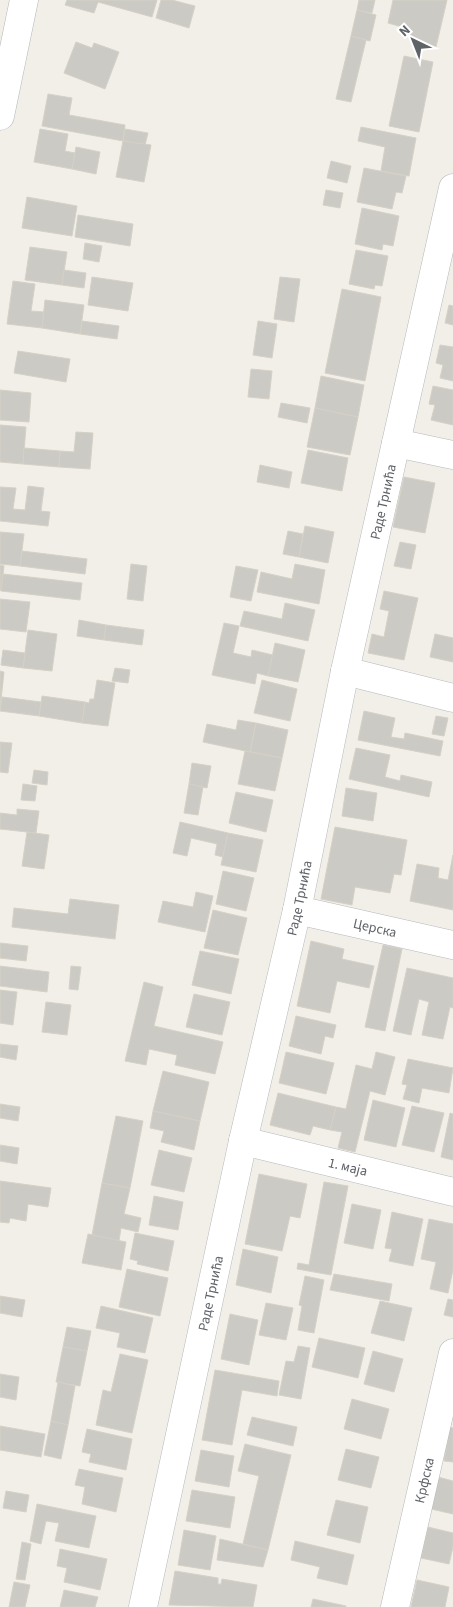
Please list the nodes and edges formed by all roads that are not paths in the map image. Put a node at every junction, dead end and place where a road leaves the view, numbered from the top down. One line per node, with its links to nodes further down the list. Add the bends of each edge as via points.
1 (24, 0): 2 (street)
2 (0, 116)
3 (453, 188): 4 (street, Раде Трнића)
4 (396, 443): 5 (street); 6 (street, Раде Трнића)
5 (453, 455)
6 (345, 670): 7 (street); 8 (street, Раде Трнића)
7 (453, 698)
8 (297, 910): 9 (street, Церска); 10 (street, Раде Трнића)
9 (453, 945)
10 (243, 1141): 11 (street, 1. маја); 13 (street, Раде Трнића)
11 (453, 1192)
12 (453, 1354): 14 (street, Крфска)
13 (143, 1607)
14 (396, 1607)

